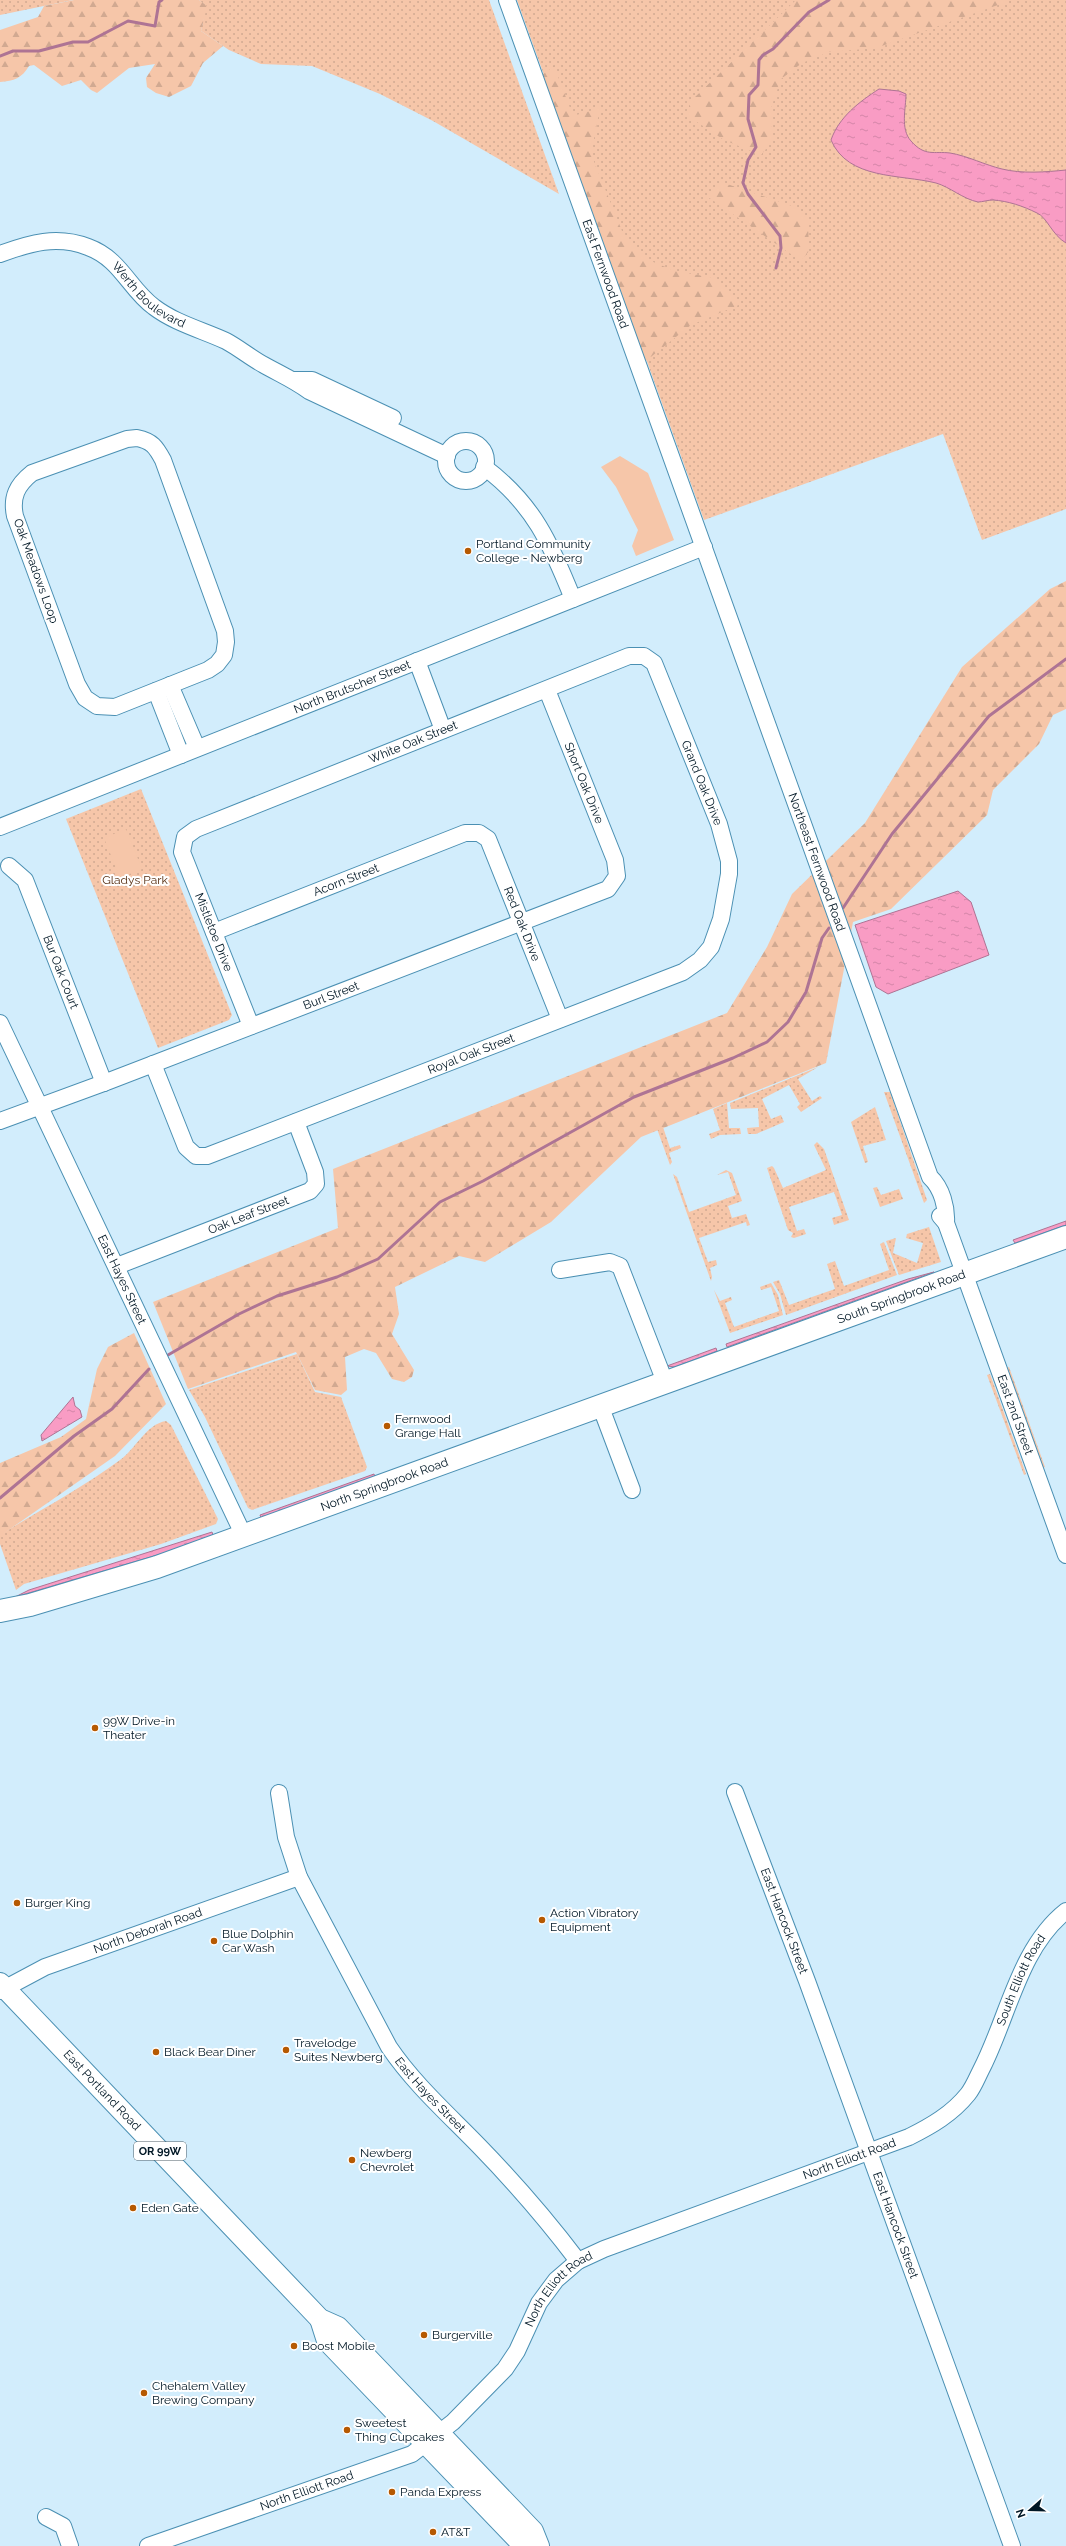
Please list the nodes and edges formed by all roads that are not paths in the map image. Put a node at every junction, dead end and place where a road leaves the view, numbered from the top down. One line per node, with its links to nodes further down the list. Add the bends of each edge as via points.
1 (507, 0): 5 (street, East Fernwood Road)
2 (0, 254): 3 (street, Werth Boulevard, via 42,240 58,240 88,247 119,267 145,300 155,308 227,342 263,365 294,380 308,391)
3 (450, 451): 4 (street, via 450,472 459,479 473,479); 4 (street, via 465,441 479,445 486,457)
4 (482, 471): 6 (street, via 528,507 541,526)
5 (704, 547): 6 (street, North Brutscher Street); 33 (street, Northeast Fernwood Road, via 930,1177 929,1186 939,1215 946,1223)
6 (568, 600): 8 (street, North Brutscher Street)
7 (644, 656): 10 (street, White Oak Street, via 629,656); 19 (street, Grand Oak Drive, via 654,663 726,846 729,874)
8 (417, 661): 11 (street); 12 (street, North Brutscher Street)
9 (163, 688): 9 (street, Oak Meadows Loop, via 216,664 224,655 226,642 163,460 156,448 148,440 127,439 32,473 21,482 14,495 13,506 77,684 85,698 97,706 115,707); 12 (street); 13 (street)
10 (547, 690): 11 (street, White Oak Street); 18 (street, Short Oak Drive, via 615,860)
11 (443, 730): 16 (street, White Oak Street, via 196,829)
12 (197, 748): 13 (street, North Brutscher Street)
13 (181, 755): 14 (street, North Brutscher Street)
14 (0, 827)
15 (479, 832): 20 (street, Red Oak Drive, via 488,839); 21 (street, Acorn Street, via 465,833)
16 (185, 837): 21 (street, Mistletoe Drive, via 182,852)
17 (9, 866): 26 (street, Bur Oak Court, via 25,880)
18 (617, 876): 20 (street, Burl Street, via 608,889)
19 (721, 919): 22 (street, Royal Oak Street, via 711,947 700,960 683,972)
20 (521, 922): 22 (street, Red Oak Drive); 24 (street, Burl Street)
21 (214, 932): 24 (street, Mistletoe Drive)
22 (560, 1019): 29 (street, Royal Oak Street)
23 (0, 1023): 27 (street, East Hayes Street)
24 (251, 1026): 25 (street, Burl Street)
25 (153, 1064): 26 (street, Burl Street); 29 (street, Royal Oak Street, via 186,1147 196,1156 207,1156)
26 (104, 1083): 27 (street, Burl Street)
27 (40, 1107): 28 (street, Burl Street); 31 (street, East Hayes Street)
28 (0, 1121)
29 (296, 1122): 31 (street, Oak Leaf Street, via 315,1172 316,1184 310,1191)
30 (1066, 1237): 33 (highway, South Springbrook Road)
31 (116, 1266): 38 (street, East Hayes Street)
32 (560, 1270): 35 (street, via 610,1262 620,1266)
33 (963, 1274): 34 (highway, South Springbrook Road); 39 (street, East 2nd Street)
34 (736, 1356): 35 (highway, North Springbrook Road)
35 (665, 1382): 36 (highway, North Springbrook Road)
36 (600, 1405): 37 (street); 38 (highway, North Springbrook Road)
37 (632, 1490)
38 (244, 1536): 40 (highway, North Springbrook Road, via 157,1567)
39 (1066, 1555)
40 (30, 1606): 41 (highway, North Springbrook Road); 42 (highway, North Springbrook Road)
41 (0, 1611)
42 (0, 1623)
43 (735, 1792): 49 (street, East Hancock Street)
44 (279, 1793): 45 (street, East Hayes Street, via 286,1837)
45 (298, 1877): 47 (street, North Deborah Road, via 45,1967); 50 (street, East Hayes Street, via 404,2070 504,2172)
46 (1066, 1911): 48 (street, South Elliott Road, via 1035,1945)
47 (2, 1988): 51 (main road, East Portland Road / OR 99W, via 320,2319 327,2342)
48 (988, 2056): 49 (street, North Elliott Road, via 969,2094 937,2123)
49 (869, 2152): 50 (street, North Elliott Road, via 604,2249); 57 (street, East Hancock Street)
50 (578, 2261): 51 (street, North Elliott Road, via 556,2280 538,2303 517,2351 505,2369 453,2422)
51 (432, 2438): 54 (street, North Elliott Road, via 412,2454); 55 (main road, East Portland Road / OR 99W, via 520,2542); 56 (main road, East Portland Road / OR 99W, via 533,2530)
52 (46, 2517): 53 (street, via 63,2526)
53 (70, 2546)
54 (148, 2546)
55 (529, 2546)
56 (539, 2546)
57 (1012, 2546)

